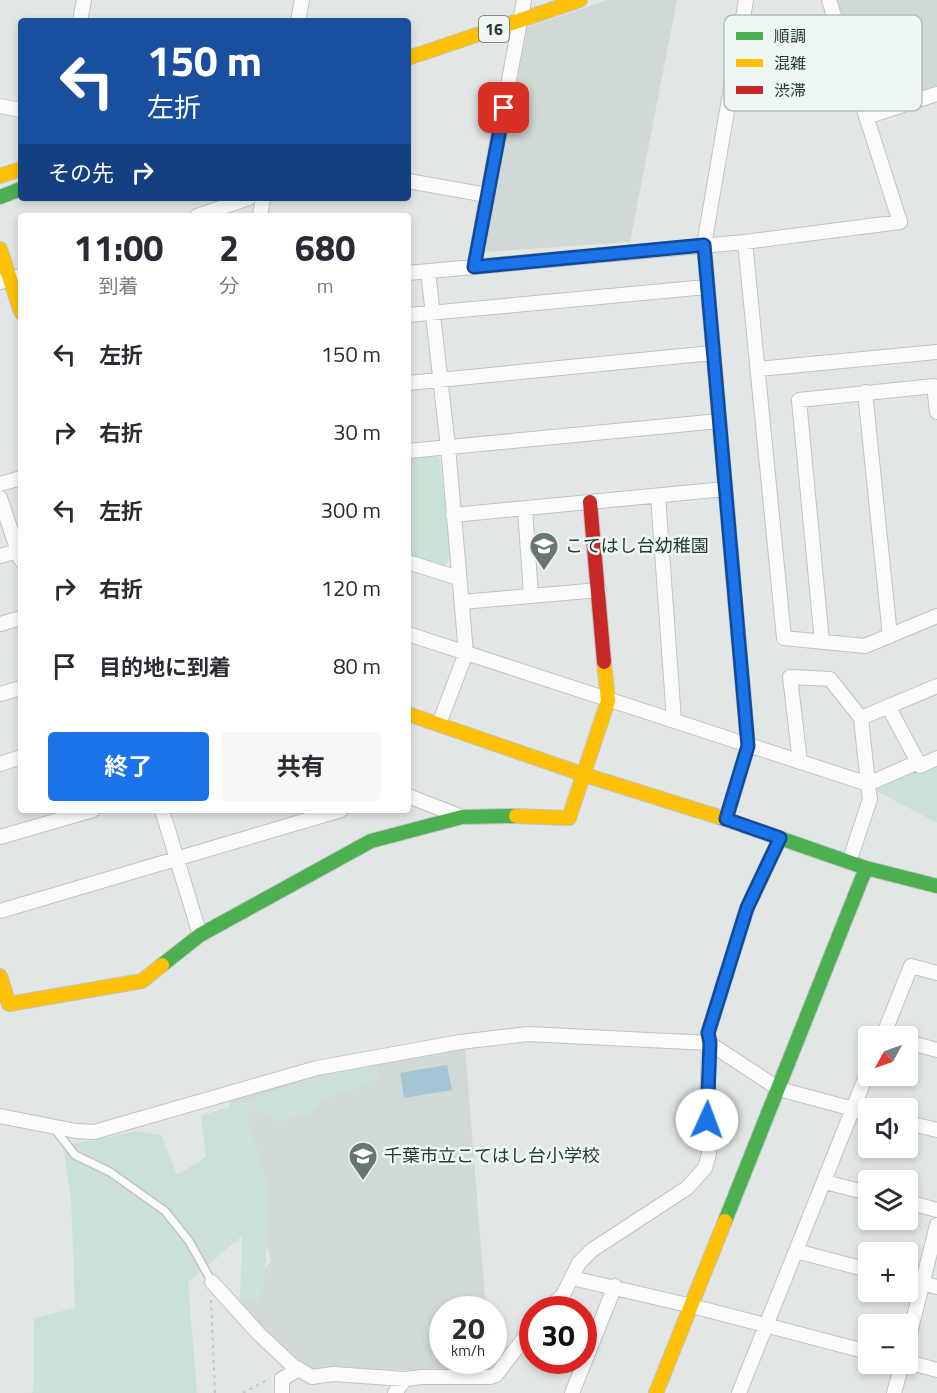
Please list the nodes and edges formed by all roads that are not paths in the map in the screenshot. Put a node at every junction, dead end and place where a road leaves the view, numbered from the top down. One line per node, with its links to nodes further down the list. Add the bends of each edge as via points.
1 (84, 0): 9 (street)
2 (302, 0): 10 (street)
3 (580, 0): 11 (main road, 16)
4 (746, 0): 7 (street)
5 (829, 0): 8 (street)
6 (523, 2): 11 (street)
7 (743, 15)
8 (834, 15)
9 (81, 18)
10 (299, 18)
11 (520, 20): 12 (main road, 16); 25 (street)
12 (411, 57)
13 (937, 94): 14 (street)
14 (922, 99)
15 (0, 106): 16 (street)
16 (18, 109)
17 (727, 111): 30 (street)
18 (864, 111): 20 (street)
19 (885, 111): 20 (street)
20 (866, 117): 29 (street, via 900,222)
21 (18, 170): 22 (main road)
22 (0, 176)
23 (411, 182): 25 (street)
24 (18, 190): 26 (main road)
25 (487, 195): 32 (street)
26 (0, 197)
27 (240, 201): 28 (street)
28 (206, 213)
29 (745, 242): 30 (street); 42 (street)
30 (704, 245): 32 (street); 36 (street)
31 (0, 249): 35 (main road)
32 (474, 267): 33 (street)
33 (428, 272): 34 (street); 38 (street)
34 (411, 273)
35 (10, 279): 37 (main road)
36 (706, 286): 38 (street); 41 (street)
37 (18, 303)
38 (433, 313): 39 (street); 43 (street)
39 (411, 315)
40 (937, 352): 42 (street)
41 (712, 353): 43 (street); 47 (street)
42 (758, 369): 71 (street, via 784,638)
43 (440, 380): 44 (street); 48 (street)
44 (411, 383)
45 (866, 392): 46 (street, via 934,386); 70 (street); 71 (street, via 799,400)
46 (937, 412)
47 (719, 422): 48 (street); 52 (street)
48 (448, 447): 49 (street); 57 (street)
49 (411, 451)
50 (18, 479): 51 (street)
51 (0, 484)
52 (726, 489): 53 (street); 82 (street)
53 (658, 496): 55 (street); 80 (street)
54 (0, 498): 58 (street)
55 (590, 502): 56 (street); 63 (main road)
56 (525, 509): 57 (street); 64 (street)
57 (453, 515): 62 (street)
58 (18, 552)
59 (18, 555): 60 (street)
60 (0, 556)
61 (411, 563): 62 (street)
62 (458, 578): 65 (street)
63 (599, 590): 64 (street); 76 (main road)
64 (531, 596): 65 (street)
65 (462, 602): 72 (street)
66 (937, 616): 70 (street)
67 (18, 619): 68 (street)
68 (0, 624)
69 (411, 635): 72 (street)
70 (891, 636): 71 (street, via 865,646)
71 (822, 642)
72 (466, 653): 76 (street); 81 (street)
73 (937, 686): 77 (street)
74 (18, 689): 75 (street)
75 (0, 694)
76 (608, 701): 80 (street); 88 (main road)
77 (888, 706): 79 (street); 86 (street)
78 (411, 715): 81 (main road)
79 (861, 717): 85 (street, via 830,679 790,677); 89 (street)
80 (674, 720): 82 (street)
81 (440, 724): 88 (main road)
82 (748, 746): 85 (street); 95 (street)
83 (937, 758): 86 (street, via 920,766)
84 (18, 759): 87 (street)
85 (800, 762): 89 (street)
86 (918, 762): 89 (street)
87 (0, 764)
88 (585, 775): 94 (main road, via 569,818); 95 (main road)
89 (868, 784): 99 (street, via 870,799)
90 (411, 797): 94 (street)
91 (83, 813): 96 (street)
92 (163, 813): 98 (street)
93 (331, 813): 98 (street)
94 (462, 817): 103 (main road, via 371,841)
95 (726, 819): 97 (main road)
96 (0, 837)
97 (780, 838): 99 (main road); 107 (street, via 747,908 708,1033)
98 (176, 859): 102 (street); 103 (street)
99 (849, 862): 100 (main road)
100 (866, 868): 101 (main road); 111 (main road)
101 (937, 886)
102 (0, 911)
103 (200, 935): 105 (main road, via 142,981 9,1004)
104 (937, 973): 106 (street, via 911,966)
105 (0, 976)
106 (888, 1026)
107 (710, 1043): 111 (street); 116 (street, via 528,1034 460,1042 317,1068 93,1132); 125 (street, via 709,1154 705,1168 687,1188 592,1250 579,1263)
108 (918, 1045): 109 (street)
109 (937, 1050)
110 (862, 1086): 112 (street)
111 (779, 1089): 112 (street); 132 (main road)
112 (853, 1109): 113 (street); 118 (street)
113 (858, 1110)
114 (0, 1116): 116 (street)
115 (918, 1125): 117 (street)
116 (54, 1127): 126 (lane, via 75,1155 110,1172 165,1211 189,1241)
117 (937, 1130)
118 (825, 1182): 119 (street); 123 (street)
119 (858, 1190)
120 (918, 1205): 121 (street)
121 (937, 1210)
122 (937, 1225): 128 (street)
123 (796, 1251): 124 (street); 134 (street)
124 (858, 1267)
125 (572, 1278): 129 (street); 131 (street)
126 (212, 1282): 138 (street, via 258,1333)
127 (918, 1283): 128 (street)
128 (922, 1284): 130 (street); 133 (street)
129 (615, 1286): 132 (street); 144 (street)
130 (937, 1287)
131 (562, 1296)
132 (692, 1306): 134 (street); 145 (main road)
133 (915, 1314)
134 (766, 1325): 136 (street); 146 (street)
135 (519, 1345): 141 (street, via 496,1375 490,1377)
136 (858, 1349)
137 (918, 1365): 139 (street)
138 (299, 1369): 141 (street, via 312,1377 333,1374); 142 (street, via 282,1379)
139 (937, 1370)
140 (899, 1374): 147 (street)
141 (405, 1379): 143 (street)
142 (282, 1393)
143 (395, 1393)
144 (573, 1393)
145 (656, 1393)
146 (739, 1393)
147 (894, 1393)

